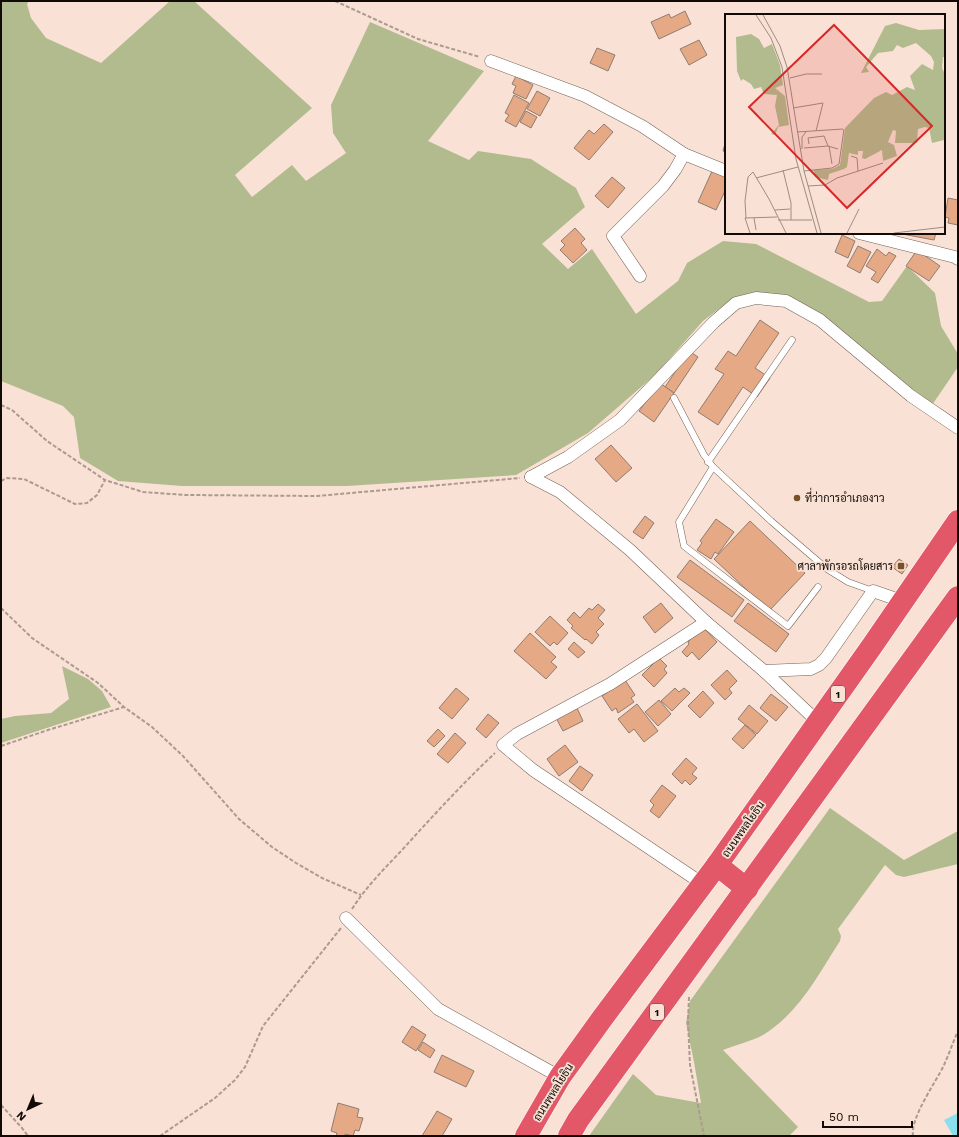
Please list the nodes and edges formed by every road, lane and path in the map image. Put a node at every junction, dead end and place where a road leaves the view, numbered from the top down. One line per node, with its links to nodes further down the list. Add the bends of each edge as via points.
1 (335, 1): 2 (path, via 418,40)
2 (490, 61): 3 (street, via 585,96 642,126)
3 (684, 154): 4 (street); 7 (street, via 664,186 613,236)
4 (725, 171)
5 (863, 234): 6 (street)
6 (958, 259)
7 (640, 276)
8 (792, 340): 12 (lane)
9 (674, 398): 12 (lane)
10 (1, 405): 15 (path, via 12,410 47,441)
11 (958, 428): 14 (street, via 911,396 820,320 786,301 756,298 736,303 714,322 620,420 568,457)
12 (708, 462): 13 (lane)
13 (713, 468): 18 (lane, via 679,522 684,546 788,626); 19 (lane, via 827,569 848,582)
14 (531, 477): 15 (path, via 317,496 186,495 143,492); 23 (street, via 560,492 630,550)
15 (105, 480): 16 (path, via 97,495 86,503 75,504 24,479 7,478)
16 (1, 481)
17 (958, 521): 21 (highway, ถนนพหลโยธิน / 1)
18 (818, 587)
19 (873, 591): 21 (street); 24 (street, via 819,665 811,668)
20 (958, 597): 31 (highway, 1)
21 (902, 601): 26 (highway, ถนนพหลโยธิน / 1)
22 (1, 608): 25 (path, via 32,638 98,683)
23 (706, 622): 24 (street); 27 (street, via 610,684 523,730)
24 (764, 671): 26 (street)
25 (124, 707): 28 (path); 32 (path, via 152,727 183,756 239,819 272,847 322,878)
26 (818, 722): 29 (highway, ถนนพหลโยธิน / 1)
27 (503, 745): 30 (street, via 533,770); 32 (path, via 468,778)
28 (1, 746)
29 (717, 866): 30 (highway, ถนนพหลโยธิน / 1); 31 (highway)
30 (703, 884): 36 (highway, ถนนพหลโยธิน / 1)
31 (746, 889): 41 (highway, 1, via 578,1120)
32 (360, 895): 33 (path)
33 (346, 918): 36 (street, via 438,1009); 39 (path, via 342,927 262,1026 245,1067 235,1080 216,1098)
34 (689, 998): 42 (path, via 690,1065)
35 (958, 1031): 43 (path, via 945,1064 915,1121)
36 (560, 1078): 40 (highway, ถนนพหลโยธิน / 1)
37 (1, 1105): 38 (path)
38 (28, 1136)
39 (160, 1136)
40 (526, 1136)
41 (569, 1136)
42 (704, 1136)
43 (913, 1136)

